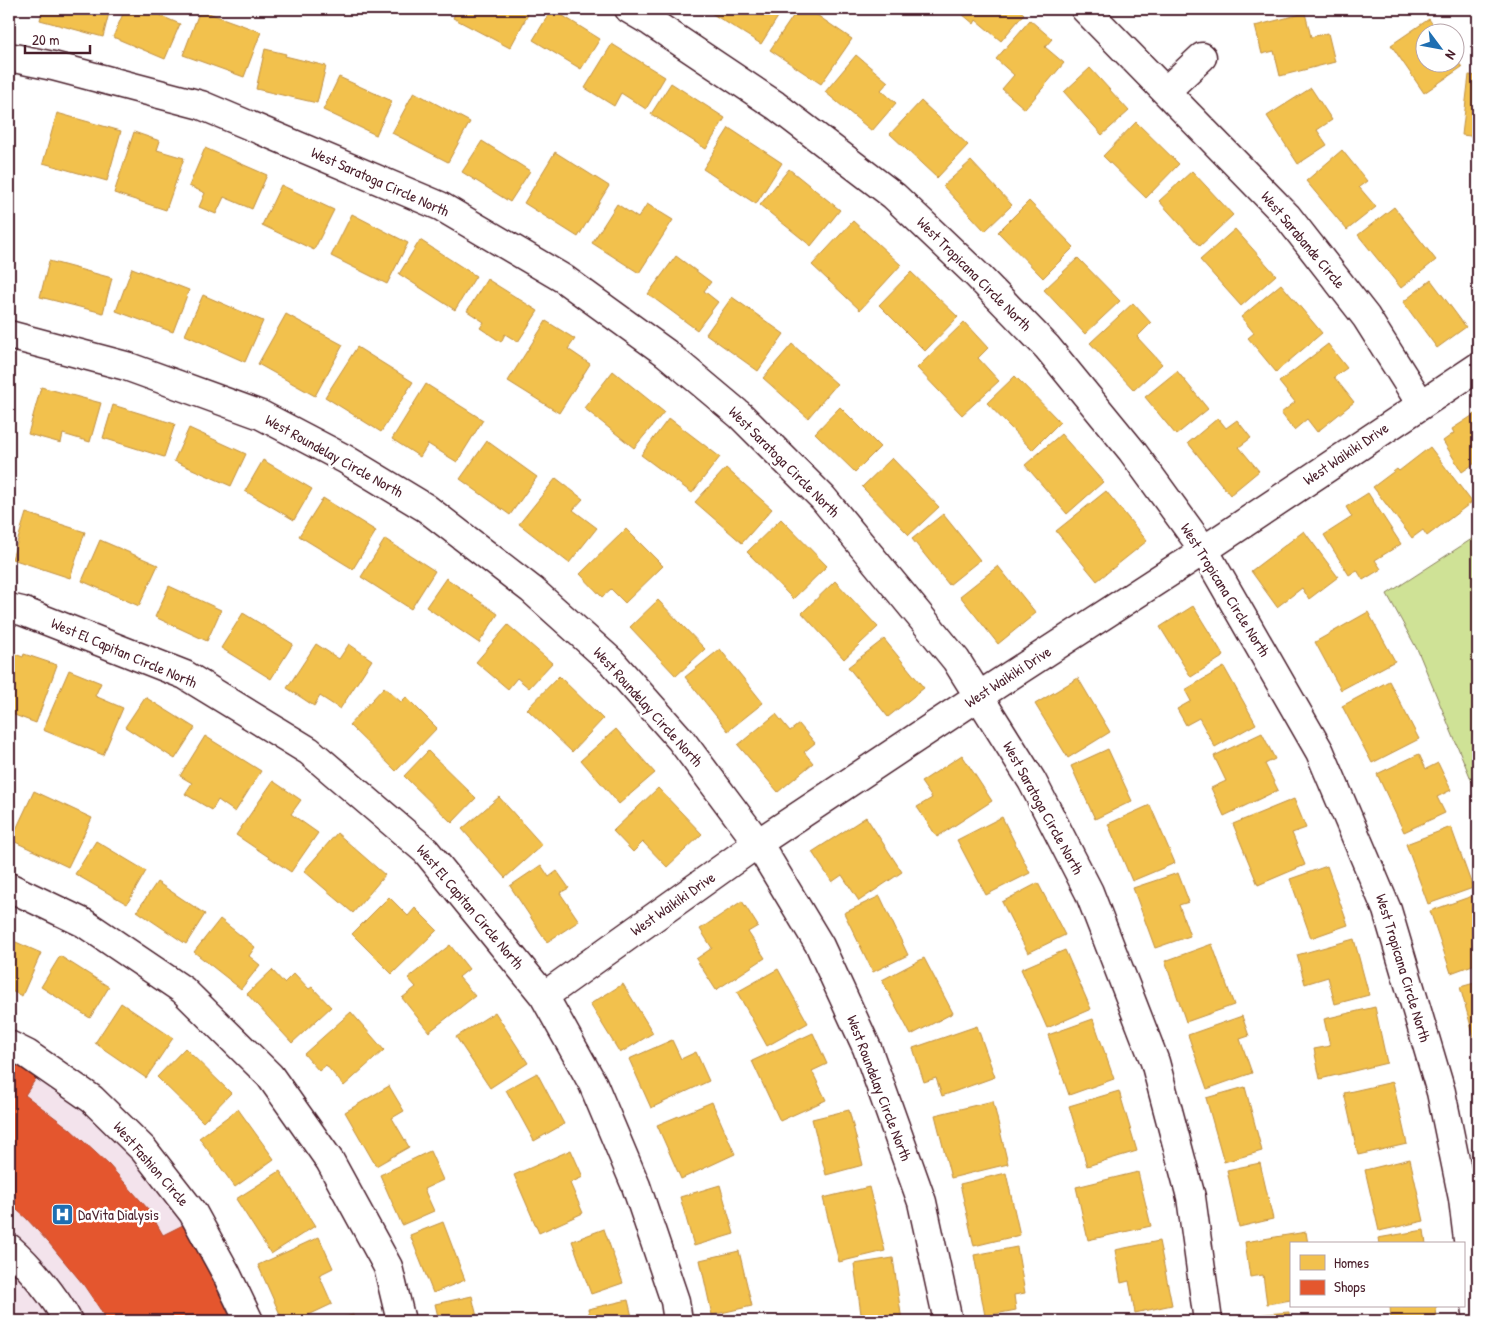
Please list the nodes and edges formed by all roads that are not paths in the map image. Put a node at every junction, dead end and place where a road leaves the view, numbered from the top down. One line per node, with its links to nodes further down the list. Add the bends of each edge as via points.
1 (629, 9): 9 (street, West Tropicana Circle North, via 775,104 894,196 1047,347 1132,451)
2 (1085, 9): 5 (street, West Sarabande Circle)
3 (9, 57): 11 (street, West Saratoga Circle North, via 201,105 440,206 564,279 674,360 741,416 823,498 956,660)
4 (1202, 57): 5 (street)
5 (1166, 91): 8 (street, West Sarabande Circle, via 1287,216 1366,317)
6 (9, 335): 12 (street, West Roundelay Circle North, via 126,366 261,415 345,459 426,508 532,590 610,661 681,740)
7 (1478, 367): 8 (street, West Waikiki Drive)
8 (1421, 404): 9 (street, West Waikiki Drive)
9 (1204, 550): 11 (street, West Waikiki Drive); 23 (street, West Tropicana Circle North, via 1320,752 1387,910 1442,1092 1463,1199)
10 (9, 608): 14 (street, West El Capitan Circle North, via 185,676 309,752 426,851)
11 (979, 696): 12 (street, West Waikiki Drive); 22 (street, West Saratoga Circle North, via 1032,781 1089,892 1155,1062 1190,1197)
12 (758, 843): 14 (street, West Waikiki Drive); 21 (street, West Roundelay Circle North, via 820,946 867,1048 922,1202)
13 (9, 887): 19 (street, via 84,923 183,990 270,1076 330,1161 388,1267)
14 (544, 996): 20 (street, West El Capitan Circle North, via 593,1084 636,1186 675,1301)
15 (9, 1045): 18 (street, West Fashion Circle, via 92,1098 144,1150 193,1213)
16 (9, 1248): 17 (street, via 23,1260)
17 (68, 1321)
18 (249, 1321)
19 (401, 1321)
20 (678, 1321)
21 (948, 1321)
22 (1208, 1321)
23 (1478, 1321)

